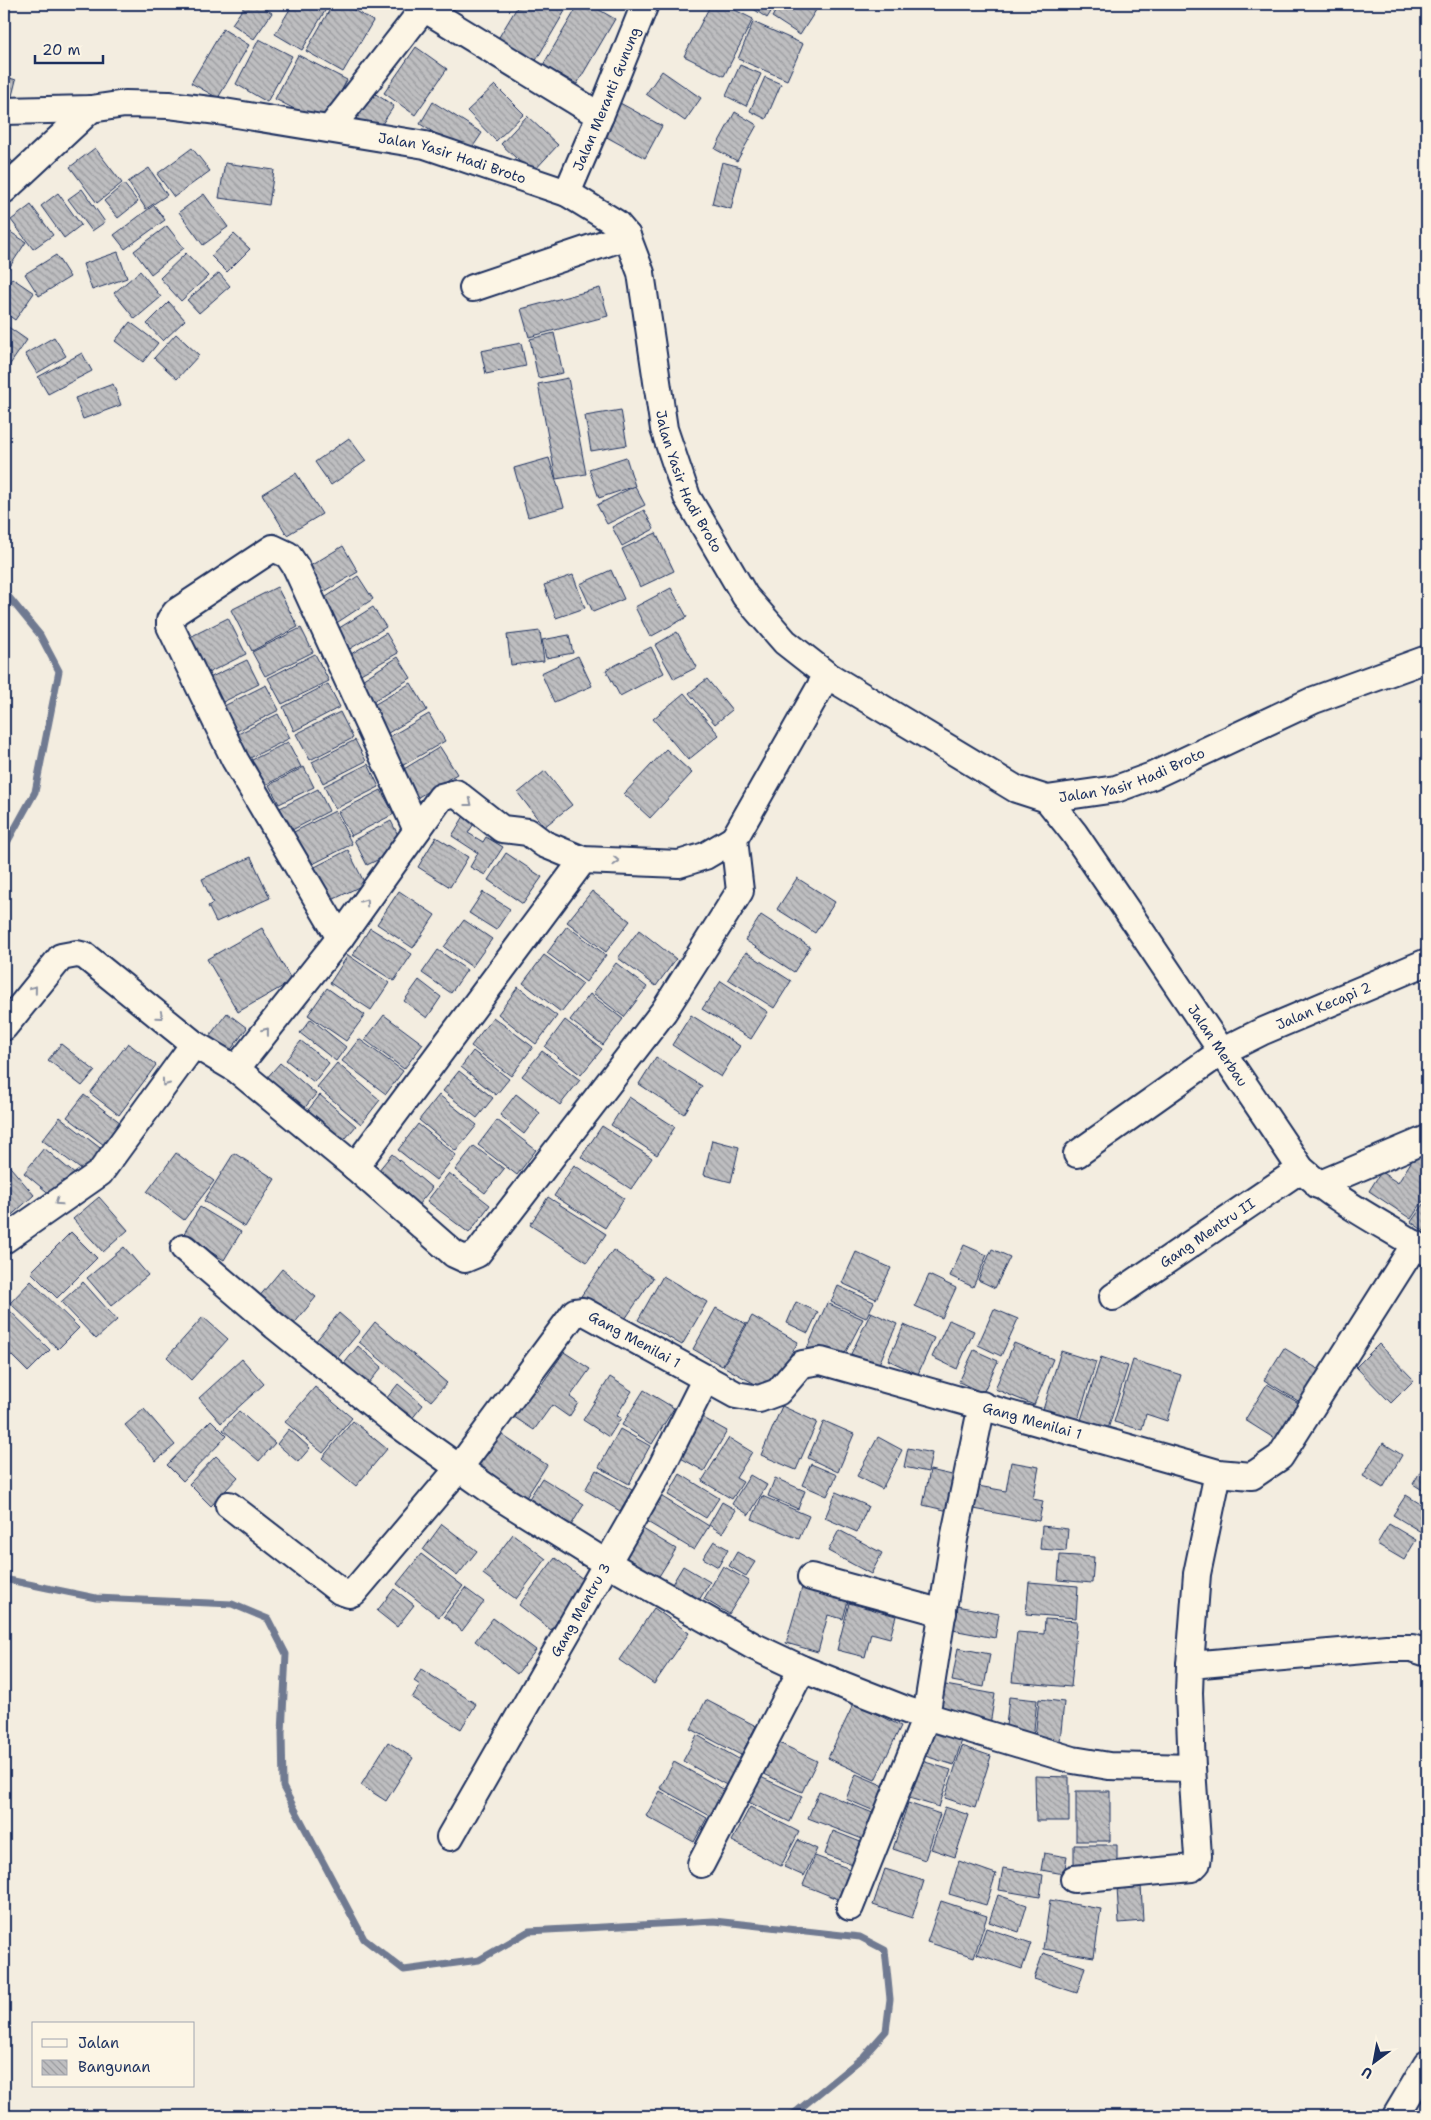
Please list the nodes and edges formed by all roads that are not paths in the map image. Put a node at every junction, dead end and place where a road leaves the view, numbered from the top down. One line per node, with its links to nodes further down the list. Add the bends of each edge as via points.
1 (645, 4): 5 (street, Jalan Meranti Gunung)
2 (423, 5): 5 (street); 6 (street)
3 (91, 109): 4 (street, Jalan Yasir Hadi Broto); 6 (street, Jalan Yasir Hadi Broto, via 125,104 169,106); 7 (street)
4 (4, 111)
5 (600, 116): 8 (street, Jalan Meranti Gunung)
6 (330, 129): 8 (street, Jalan Yasir Hadi Broto, via 425,145)
7 (4, 190)
8 (566, 192): 9 (street, Jalan Yasir Hadi Broto, via 616,223)
9 (627, 236): 10 (street); 12 (street, Jalan Yasir Hadi Broto, via 641,273 664,429 687,497 745,596 785,642)
10 (473, 288)
11 (1427, 659): 13 (street, Jalan Yasir Hadi Broto, via 1314,700 1152,776 1116,789)
12 (828, 675): 13 (street, Jalan Yasir Hadi Broto, via 1016,789); 15 (street)
13 (1048, 799): 21 (street, Jalan Merbau)
14 (417, 830): 16 (street, one-way to 16, via 441,797 456,792 502,828 528,832 544,844); 17 (street, one-way to 14); 17 (street, via 288,555 273,548 176,612 170,626 235,760)
15 (734, 839): 16 (street, one-way to 15, via 679,864 704,856); 25 (street, via 740,891 664,1011 477,1254 465,1259 454,1254)
16 (583, 860): 25 (street)
17 (340, 938): 22 (street, one-way to 17)
18 (1427, 962): 21 (street, Jalan Kecapi 2, via 1261,1032)
19 (4, 1027): 20 (street, one-way to 20, via 61,957 77,954 86,956)
20 (194, 1044): 22 (street); 27 (street, one-way to 27, via 100,1173)
21 (1222, 1052): 24 (street, Jalan Kecapi 2); 26 (street, Jalan Merbau)
22 (236, 1069): 25 (street)
23 (1427, 1139): 26 (street, Gang Mentru II)
24 (1077, 1154)
25 (355, 1166)
26 (1310, 1177): 29 (street, Jalan Merbau, via 1351,1207); 30 (street, Gang Mentru II)
27 (4, 1240)
28 (184, 1248): 33 (street, via 396,1423)
29 (1421, 1248): 34 (street, Gang Menilai 1, via 1280,1457 1252,1476)
30 (1113, 1297)
31 (706, 1378): 32 (street, Gang Menilai 1, via 736,1395 759,1399 778,1392 802,1364 821,1361); 33 (street, Gang Menilai 1, via 583,1310 574,1312); 36 (street, Gang Mentru 3)
32 (982, 1405): 34 (street, Gang Menilai 1); 38 (street)
33 (459, 1468): 35 (street, via 370,1575 349,1594 340,1591); 36 (street)
34 (1218, 1473): 40 (street, via 1197,1574)
35 (229, 1505)
36 (608, 1563): 41 (street, via 753,1646); 44 (street, Gang Mentru 3)
37 (811, 1577): 38 (street)
38 (942, 1613): 42 (street)
39 (1427, 1653): 40 (street, via 1412,1648 1387,1648)
40 (1190, 1665): 43 (street)
41 (802, 1670): 42 (street); 45 (street)
42 (926, 1717): 43 (street, via 1090,1764); 47 (street)
43 (1192, 1768): 46 (street, via 1196,1865 1192,1868)
44 (450, 1837)
45 (701, 1864)
46 (1074, 1879)
47 (850, 1906)
48 (1427, 2064): 49 (street)
49 (1396, 2116)

